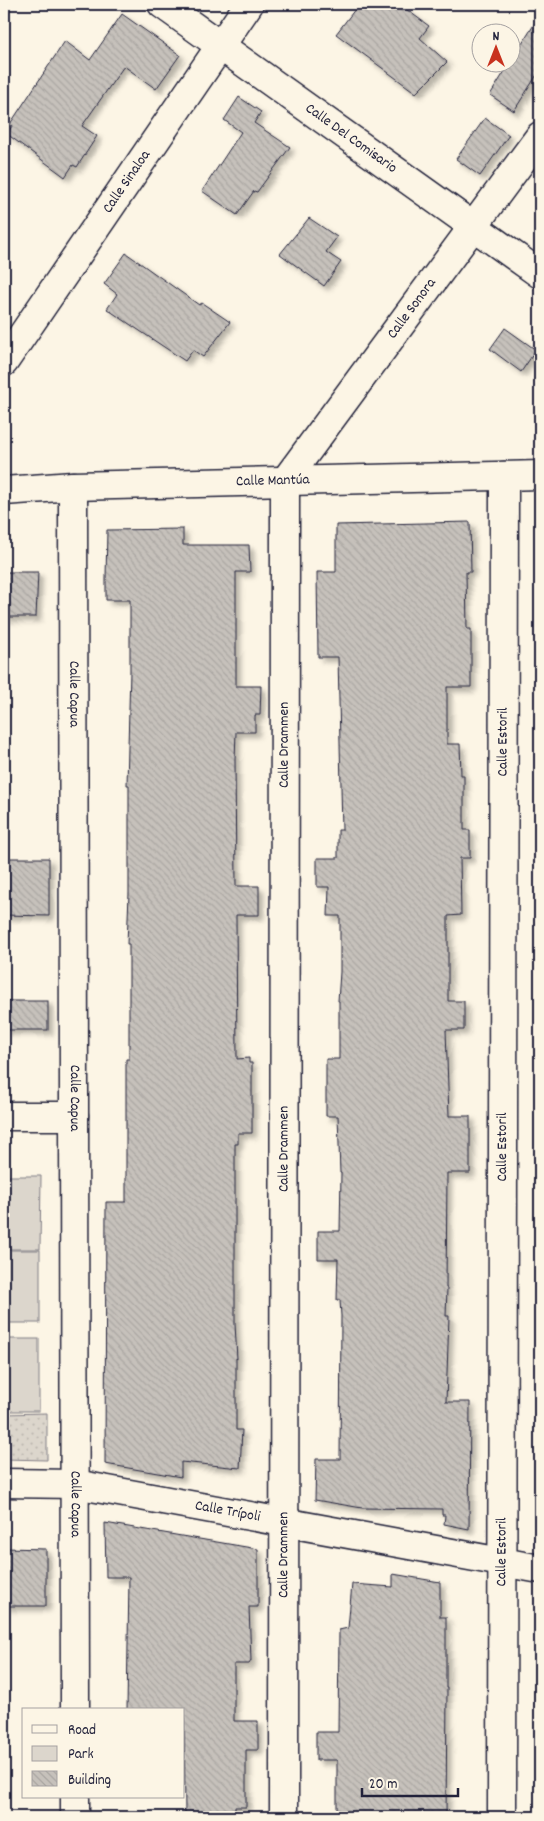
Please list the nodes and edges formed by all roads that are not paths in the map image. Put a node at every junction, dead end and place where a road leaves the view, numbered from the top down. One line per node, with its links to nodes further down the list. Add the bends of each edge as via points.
1 (162, 4): 3 (street, Calle Del Comisario)
2 (249, 4): 3 (street, Calle Sinaloa)
3 (220, 45): 5 (street, Calle Del Comisario); 7 (street, Calle Sinaloa)
4 (540, 136): 5 (street, Calle Sonora)
5 (474, 227): 6 (street, Calle Del Comisario); 10 (street, Calle Sonora)
6 (540, 274)
7 (4, 362)
8 (540, 475): 9 (street, Calle Mantúa)
9 (504, 476): 10 (street, Calle Mantúa); 18 (street, Calle Estoril)
10 (285, 481): 11 (street, Calle Mantúa); 17 (street, Calle Drammen)
11 (73, 486): 12 (street, Calle Mantúa); 14 (street, Calle Capua)
12 (4, 491)
13 (4, 1116): 14 (street)
14 (74, 1116): 16 (street, Calle Capua)
15 (4, 1483): 16 (street, Calle Trípoli)
16 (75, 1484): 17 (street, Calle Trípoli); 20 (street, Calle Capua)
17 (284, 1522): 18 (street, Calle Trípoli); 23 (street, Calle Drammen)
18 (503, 1562): 19 (street, Calle Trípoli); 24 (street, Calle Estoril)
19 (540, 1569)
20 (75, 1708)
21 (75, 1798): 22 (street)
22 (75, 1817)
23 (284, 1817)
24 (502, 1817)

